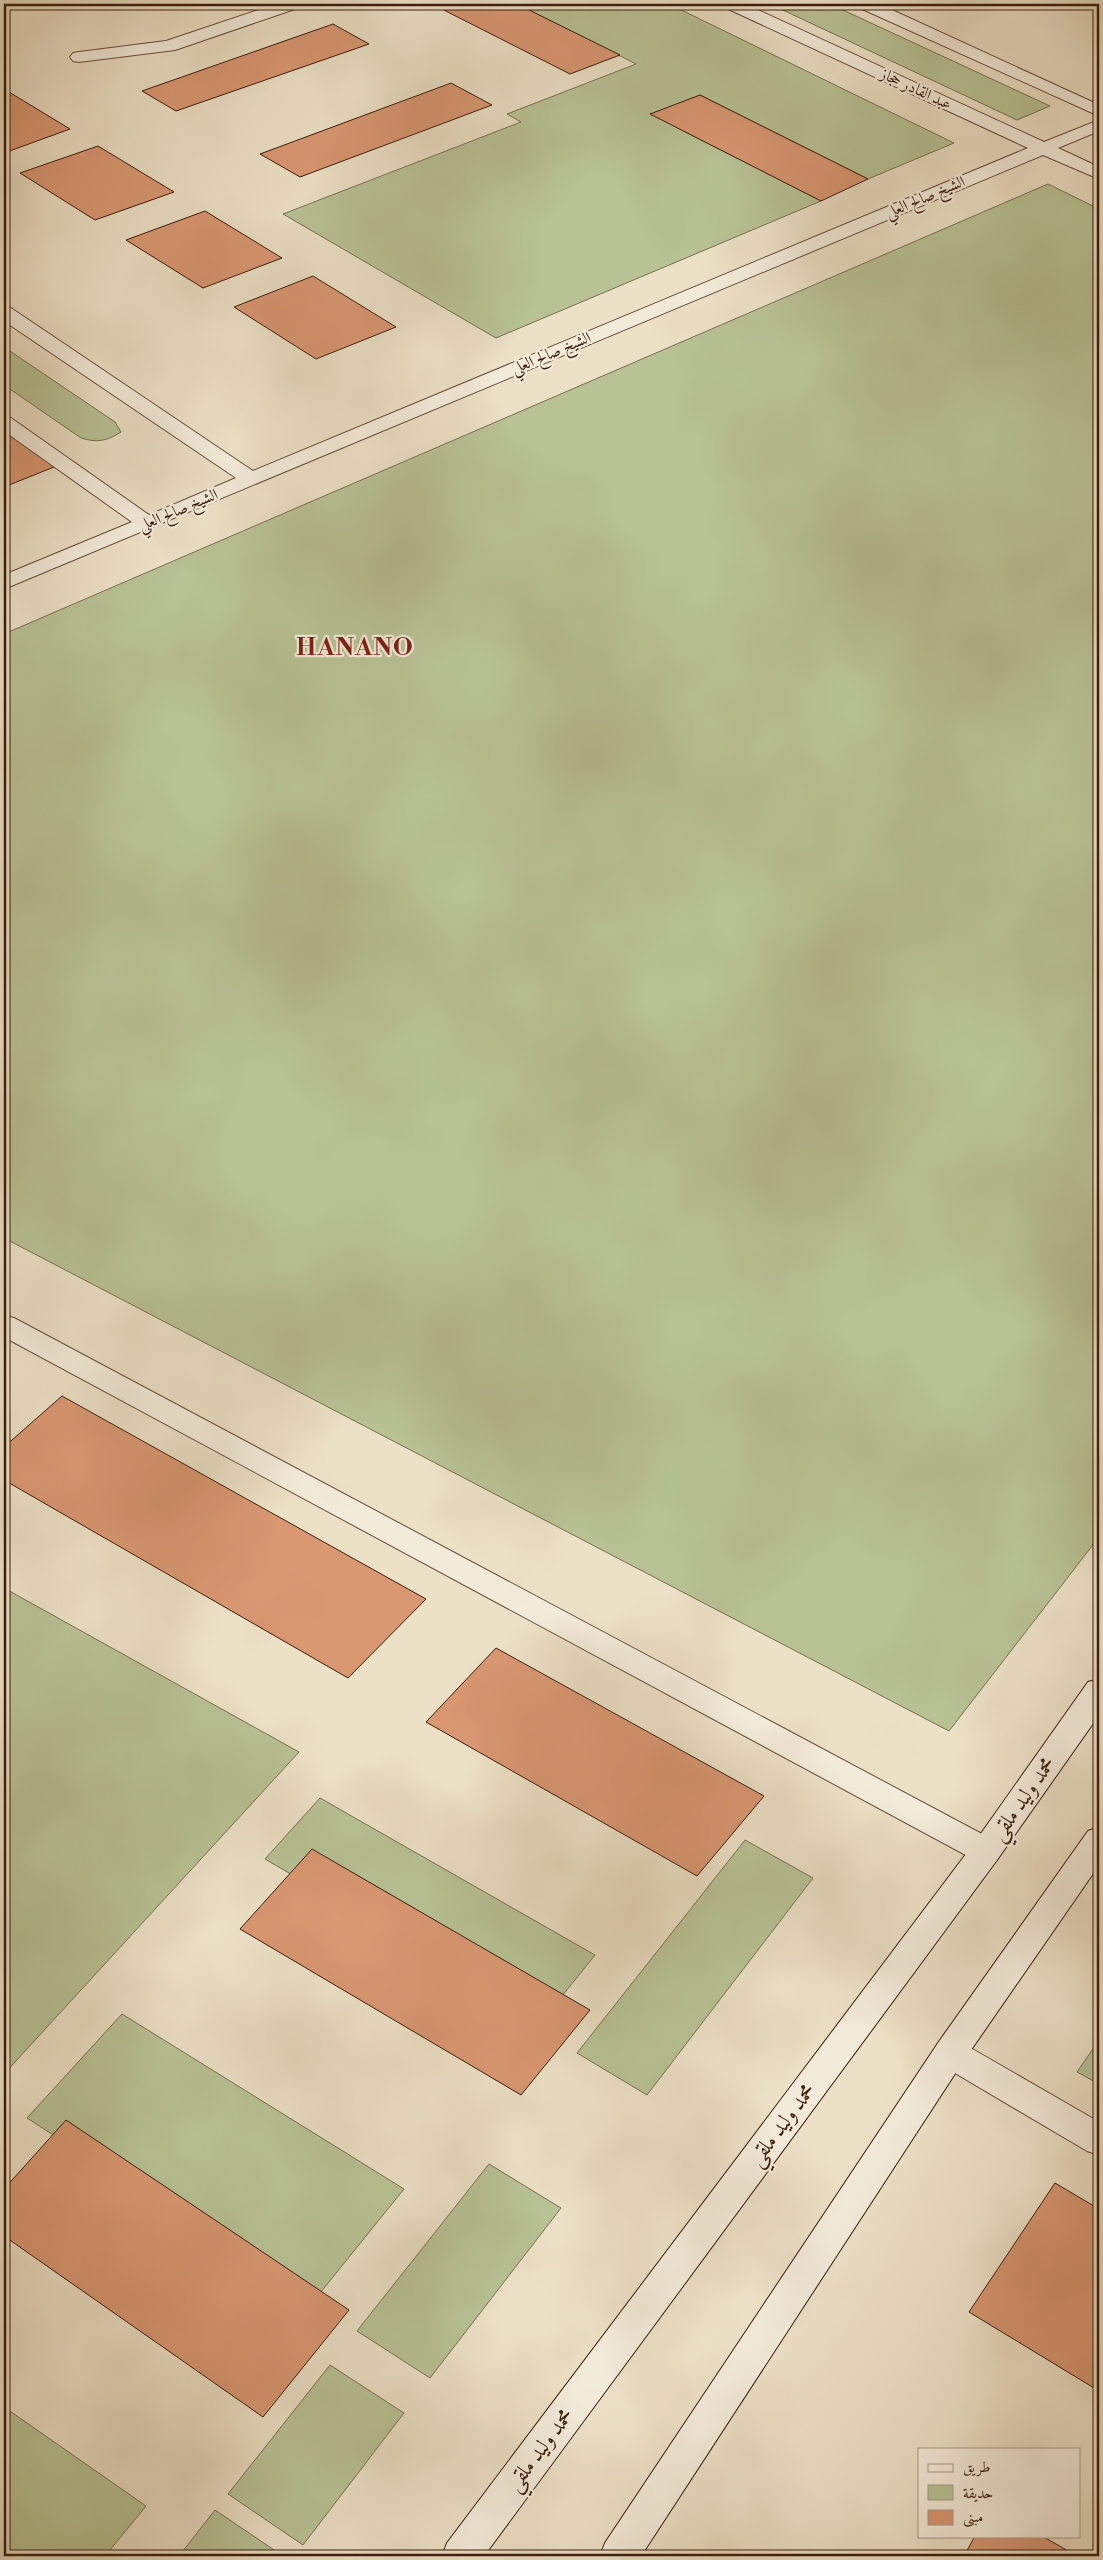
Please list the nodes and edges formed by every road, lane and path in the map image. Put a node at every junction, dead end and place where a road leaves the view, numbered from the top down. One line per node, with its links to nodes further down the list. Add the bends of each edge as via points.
1 (292, 4): 4 (street, via 169,46)
2 (732, 4): 7 (street, عبد القادر حجاز)
3 (866, 4): 5 (street)
4 (80, 56)
5 (1099, 112)
6 (1099, 125): 7 (street, الشيخ صالح العلي)
7 (1043, 148): 8 (street, عبد القادر حجاز); 11 (street, الشيخ صالح العلي)
8 (1099, 174)
9 (4, 312): 11 (street)
10 (4, 422): 12 (street)
11 (251, 479): 12 (street, الشيخ صالح العلي)
12 (147, 523): 13 (street, الشيخ صالح العلي)
13 (4, 583)
14 (4, 1326): 17 (street)
15 (1099, 1691): 17 (street, محمد وليد ملقي)
16 (1099, 1840): 18 (street)
17 (986, 1851): 20 (street, محمد وليد ملقي)
18 (950, 2053): 19 (street); 21 (street)
19 (1099, 2140)
20 (461, 2556)
21 (619, 2556)

